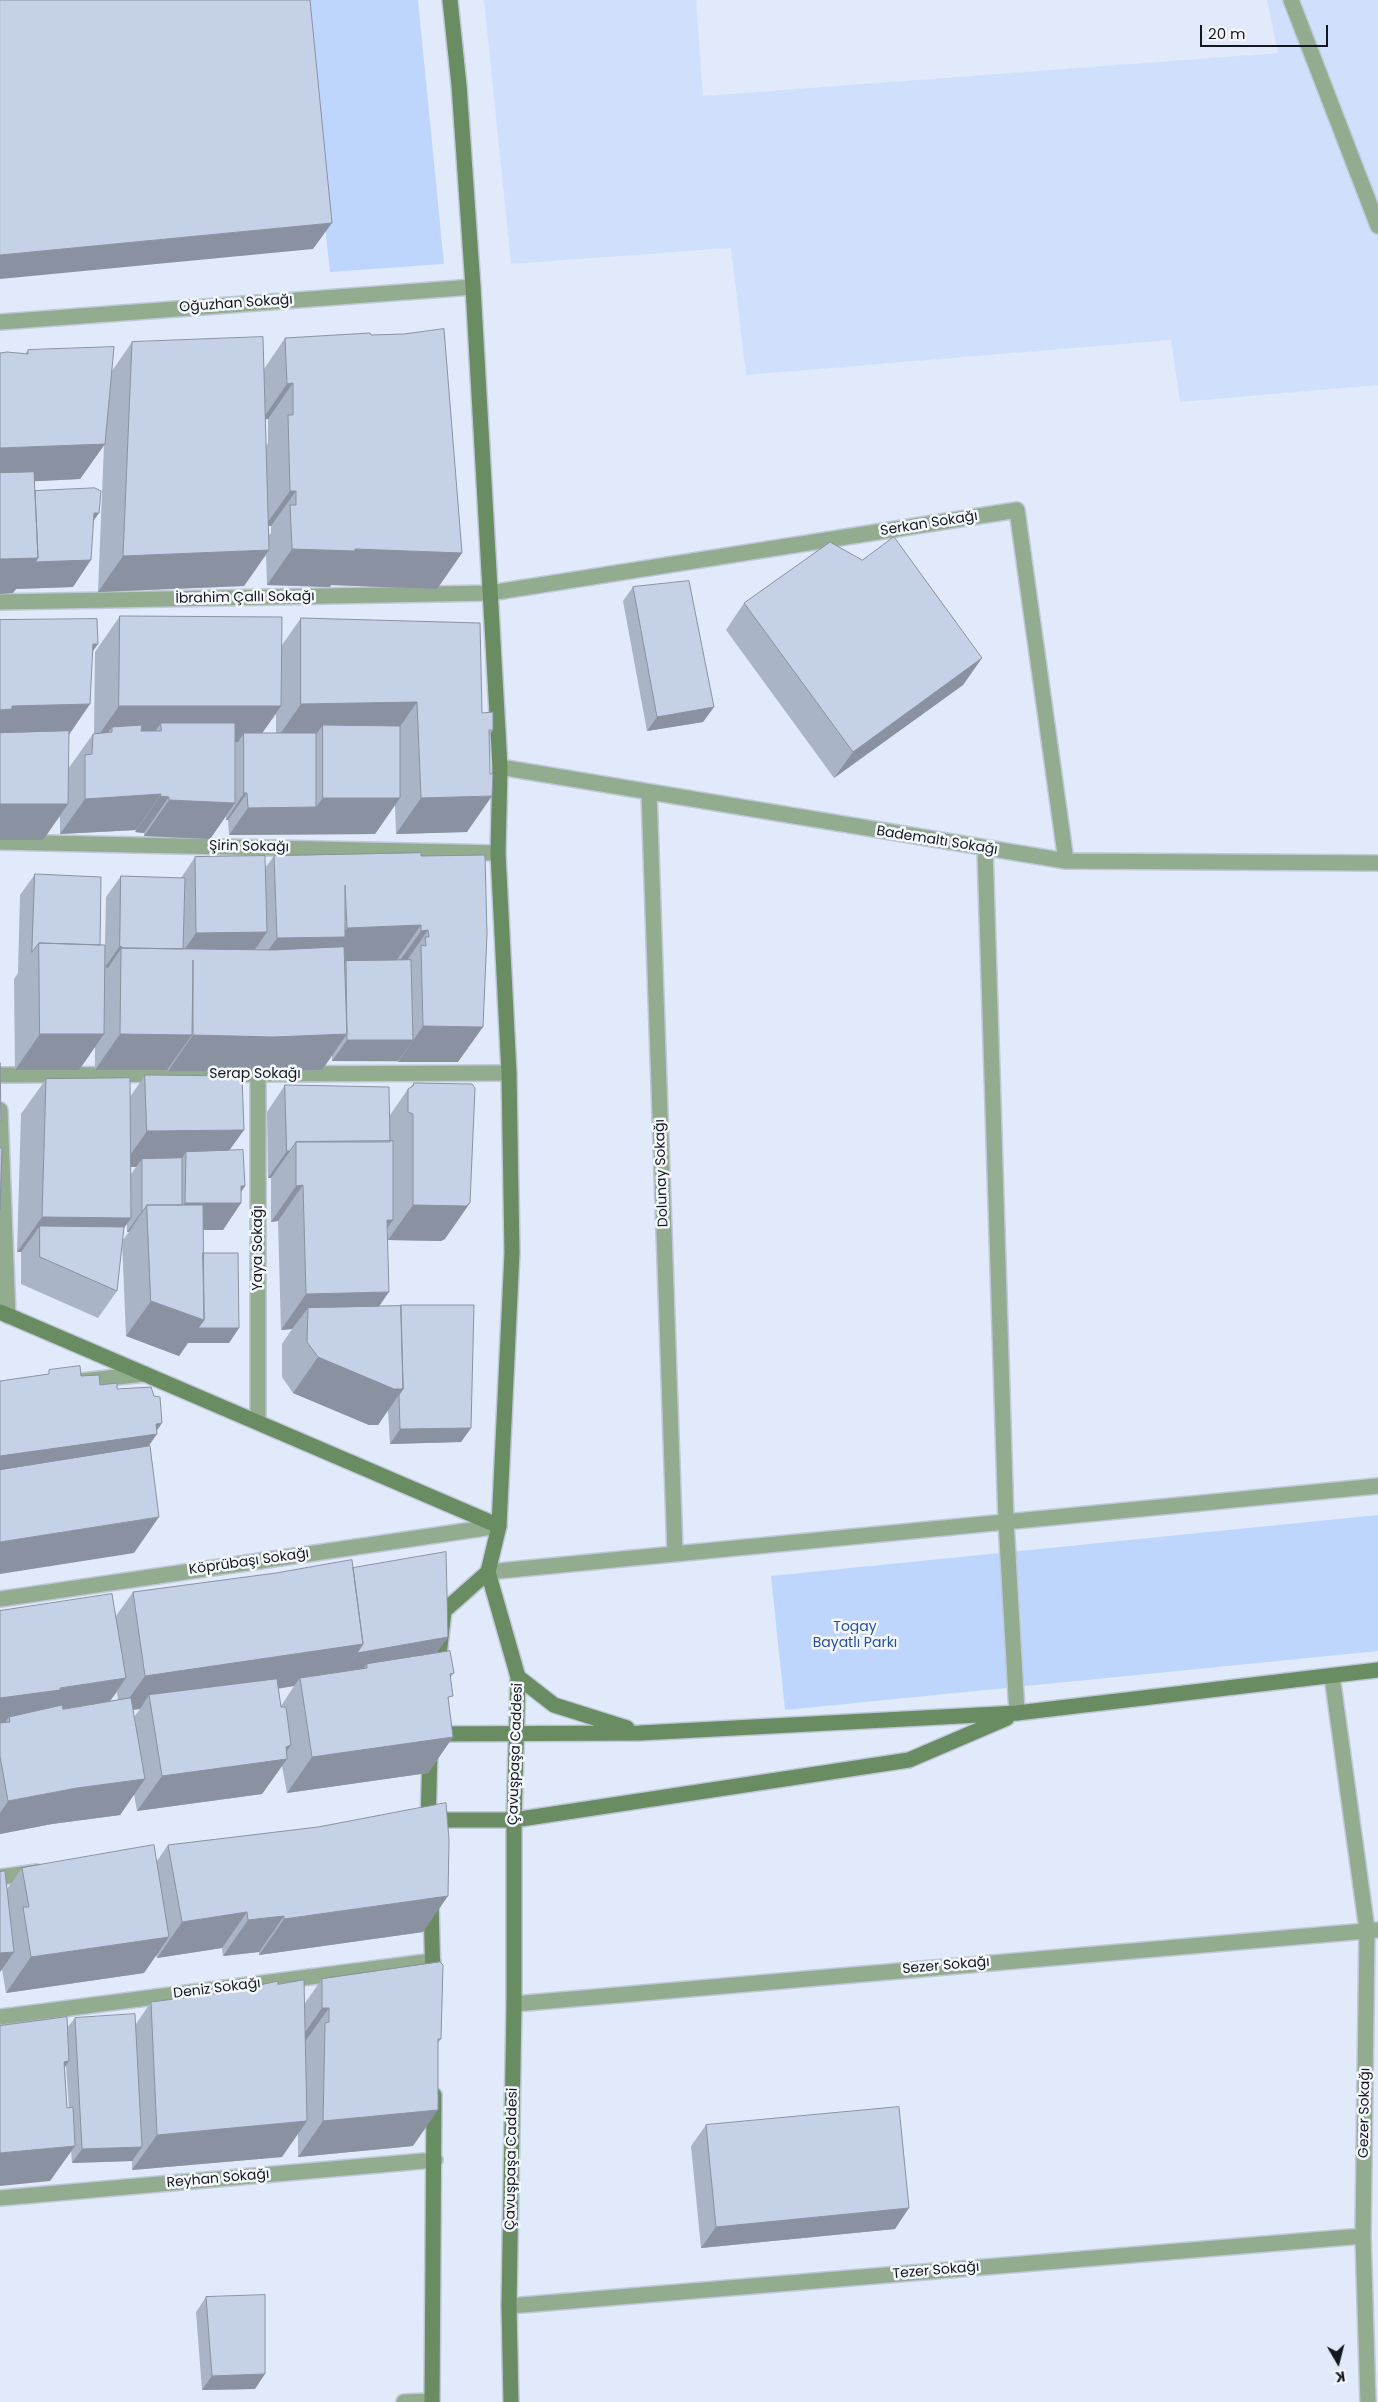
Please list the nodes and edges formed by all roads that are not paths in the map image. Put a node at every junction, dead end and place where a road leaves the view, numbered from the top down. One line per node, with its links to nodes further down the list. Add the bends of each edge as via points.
1 (450, 0): 4 (street)
2 (1291, 0): 3 (street)
3 (1378, 226)
4 (473, 287): 5 (street, Oğuzhan Sokağı); 6 (street)
5 (0, 322)
6 (490, 594): 7 (street, İbrahim Çallı Sokağı); 8 (street); 13 (street, Serkan Sokağı, via 1017,510)
7 (0, 602)
8 (500, 767): 9 (street, Bademaltı Sokağı); 12 (street)
9 (649, 792): 11 (street, Bademaltı Sokağı); 26 (street, Dolunay Sokağı)
10 (0, 842): 12 (street, Şirin Sokağı)
11 (985, 849): 13 (street, Bademaltı Sokağı); 24 (street)
12 (498, 853): 15 (street)
13 (1066, 861): 14 (street, Bademaltı Sokağı)
14 (1378, 863)
15 (509, 1073): 16 (street, Serap Sokağı); 25 (street, via 512,1253)
16 (258, 1074): 17 (street, Serap Sokağı); 22 (street, Yaya Sokağı)
17 (0, 1075)
18 (0, 1110): 19 (street)
19 (4, 1314): 20 (street)
20 (145, 1374): 21 (street); 22 (street)
21 (68, 1383)
22 (258, 1422): 25 (street)
23 (1378, 1486): 24 (street)
24 (1006, 1521): 26 (street); 33 (street)
25 (499, 1526): 27 (street); 28 (street, Köprübaşı Sokağı)
26 (675, 1553): 27 (street)
27 (488, 1572): 31 (street, Çavuşpaşa Caddesi); 32 (street, via 444,1612)
28 (0, 1599)
29 (1378, 1670): 30 (street)
30 (1332, 1676): 33 (street); 45 (street, Gezer Sokağı)
31 (518, 1677): 35 (street, Çavuşpaşa Caddesi); 36 (street, via 554,1706)
32 (436, 1687)
33 (1017, 1713): 36 (street); 39 (street, via 909,1760)
34 (433, 1715): 37 (street)
35 (518, 1733): 36 (street); 37 (street); 39 (street, Çavuşpaşa Caddesi)
36 (640, 1733)
37 (430, 1734): 38 (street)
38 (428, 1820): 39 (street); 40 (street); 41 (street)
39 (514, 1820): 48 (street, Çavuşpaşa Caddesi)
40 (409, 1823)
41 (429, 1839)
42 (49, 1871): 43 (street)
43 (0, 1877)
44 (431, 1886): 46 (street)
45 (1373, 1930): 48 (street, Sezer Sokağı); 53 (street, Gezer Sokağı)
46 (433, 1961): 47 (street); 49 (street, Deniz Sokağı)
47 (434, 2001)
48 (514, 2004): 54 (street, Çavuşpaşa Caddesi)
49 (0, 2017)
50 (434, 2080): 51 (street)
51 (435, 2160): 52 (street, Reyhan Sokağı); 55 (street)
52 (0, 2198)
53 (1363, 2236): 54 (street, Tezer Sokağı); 58 (street, Gezer Sokağı)
54 (509, 2306): 57 (street, Çavuşpaşa Caddesi)
55 (432, 2401): 56 (street)
56 (404, 2402)
57 (511, 2402)
58 (1368, 2402)

